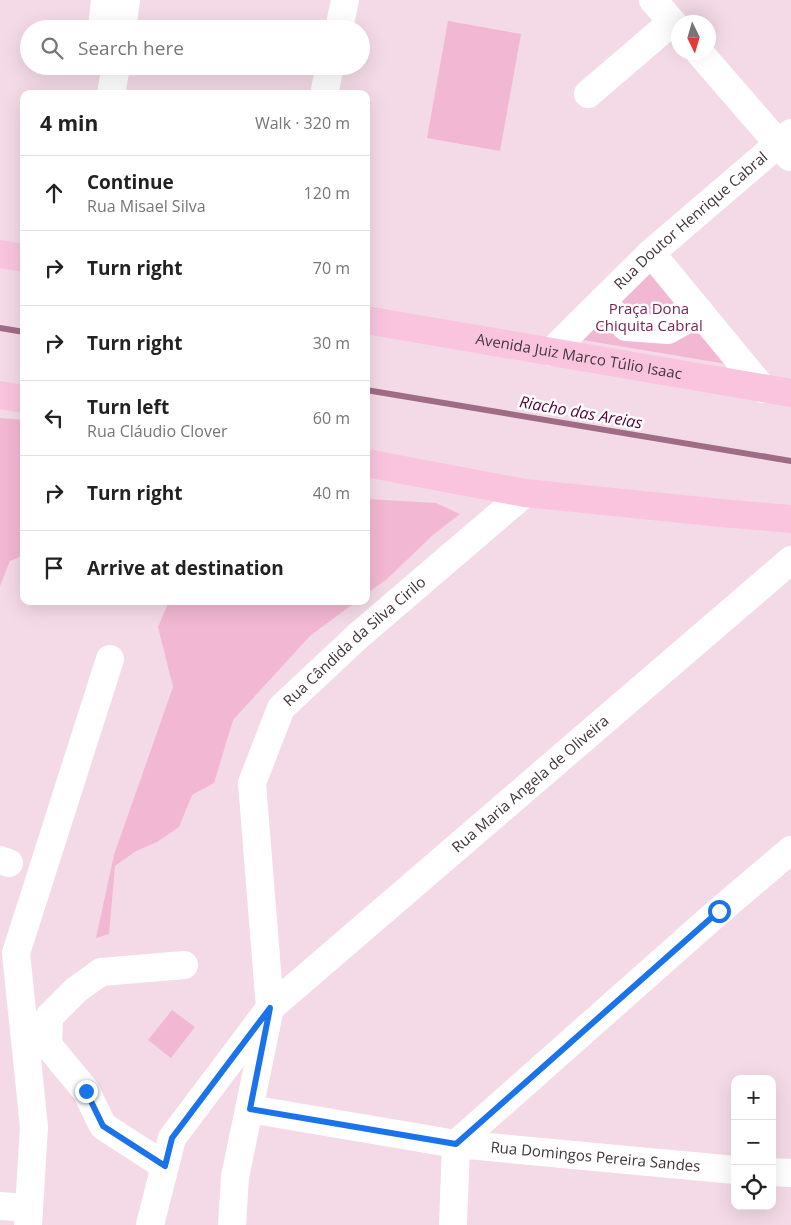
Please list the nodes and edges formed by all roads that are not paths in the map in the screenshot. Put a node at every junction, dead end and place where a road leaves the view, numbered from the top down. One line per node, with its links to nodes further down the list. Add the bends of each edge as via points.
1 (105, 0): 5 (street)
2 (126, 0): 6 (street)
3 (345, 0): 7 (street)
4 (653, 0): 8 (street)
5 (103, 20)
6 (123, 20)
7 (341, 20)
8 (671, 20)
9 (671, 28): 17 (street)
10 (707, 60): 18 (street)
11 (97, 75): 14 (street)
12 (114, 75): 15 (street)
13 (328, 75): 16 (street)
14 (95, 90)
15 (112, 90)
16 (325, 90)
17 (588, 94)
18 (787, 145): 19 (street, Rua Doutor Henrique Cabral)
19 (651, 253): 22 (street, Rua Doutor Henrique Cabral); 23 (street)
20 (0, 254): 21 (main road)
21 (20, 257)
22 (602, 301): 23 (street, via 626,327 668,330); 25 (street, Rua Doutor Henrique Cabral)
23 (700, 312): 26 (street)
24 (370, 321): 25 (main road, Avenida Juiz Marco Túlio Isaac)
25 (550, 352): 26 (main road, Avenida Juiz Marco Túlio Isaac)
26 (763, 389): 27 (main road, Avenida Juiz Marco Túlio Isaac)
27 (791, 393)
28 (0, 395): 29 (main road)
29 (20, 398)
30 (370, 464): 31 (main road)
31 (525, 493): 32 (main road); 38 (street, Rua Cândida da Silva Cirilo, via 358,636 281,708 252,783)
32 (791, 519)
33 (791, 560): 38 (street, Rua Maria Angela de Oliveira)
34 (110, 659): 36 (street, via 16,953)
35 (791, 850): 41 (street)
36 (8, 960): 39 (street)
37 (184, 965): 39 (street, via 101,972 76,990)
38 (270, 1008): 40 (street, Rua Cândida da Silva Cirilo); 42 (street, Rua Maria Angela de Oliveira, via 172,1138)
39 (36, 1033): 42 (street, via 86,1091 103,1126); 47 (street)
40 (250, 1109): 41 (street, Rua Domingos Pereira Sandes); 49 (street, Rua Cândida da Silva Cirilo, via 235,1178)
41 (456, 1144): 43 (street, Rua Domingos Pereira Sandes); 50 (street)
42 (165, 1166): 48 (street, Rua Maria Angela de Oliveira)
43 (731, 1170)
44 (776, 1172): 45 (street)
45 (791, 1173)
46 (0, 1206): 47 (street)
47 (29, 1216)
48 (150, 1225)
49 (232, 1225)
50 (452, 1225)

